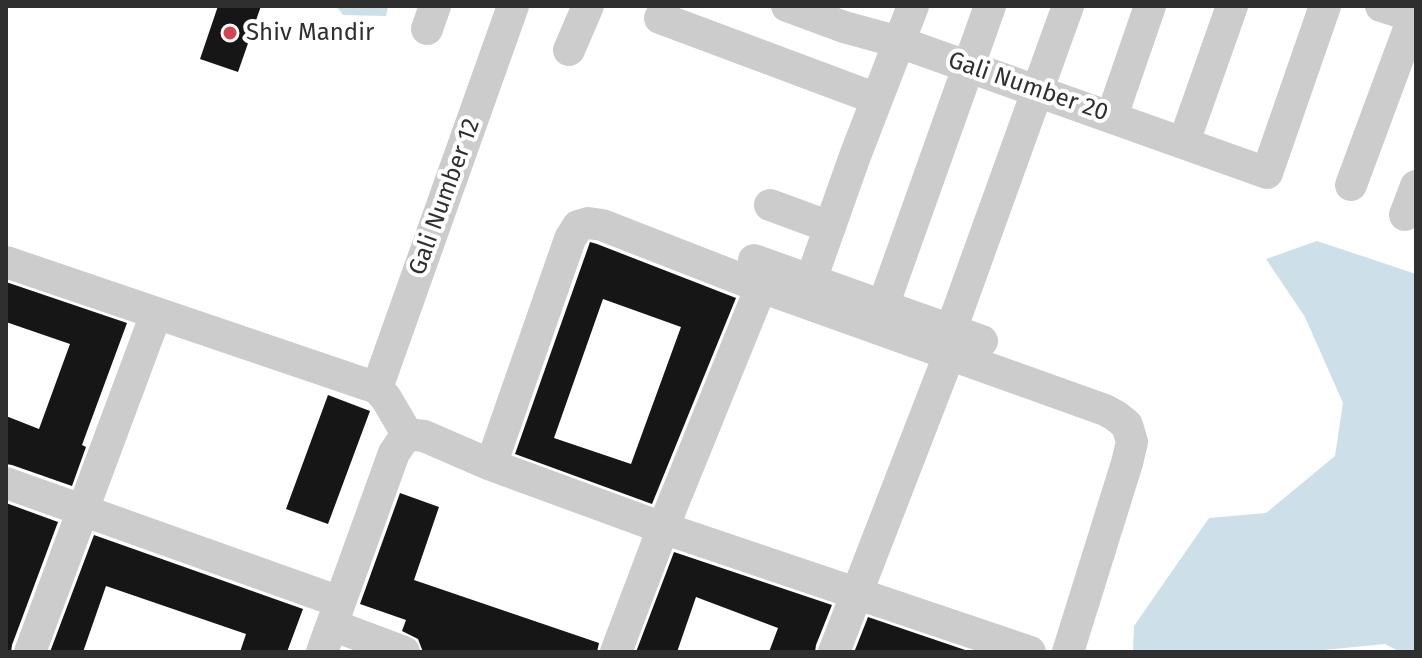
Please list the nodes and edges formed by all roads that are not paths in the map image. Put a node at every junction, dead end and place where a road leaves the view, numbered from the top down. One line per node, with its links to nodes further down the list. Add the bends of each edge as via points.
1 (513, 6): 31 (street, Gali Number 12)
2 (588, 6): 15 (street)
3 (787, 6): 11 (street, Gali Number 20)
4 (913, 6): 14 (street)
5 (990, 6): 16 (street)
6 (1068, 6): 17 (street)
7 (1150, 6): 19 (street)
8 (1232, 6): 20 (street)
9 (1325, 6): 20 (street, Gali Number 20, via 1267,173)
10 (1381, 6): 12 (street)
11 (827, 13): 14 (street, Gali Number 20)
12 (1415, 14): 21 (street)
13 (660, 18): 18 (street)
14 (899, 42): 16 (street, Gali Number 20); 18 (street)
15 (569, 50)
16 (969, 67): 17 (street, Gali Number 20); 27 (street)
17 (1038, 90): 19 (street, Gali Number 20); 30 (street)
18 (877, 99): 23 (street)
19 (1112, 116): 20 (street, Gali Number 20)
20 (1184, 142)
21 (1351, 185)
22 (770, 205): 23 (street)
23 (830, 227): 26 (street)
24 (6, 262): 28 (street)
25 (758, 273): 26 (street); 30 (street); 33 (street, via 602,225 578,226); 36 (street)
26 (811, 280): 27 (street)
27 (883, 306): 30 (street)
28 (156, 314): 31 (street); 35 (street)
29 (982, 341): 30 (street)
30 (950, 342): 37 (street); 44 (street, via 1105,410 1127,425 1132,442 1127,463)
31 (377, 388): 32 (street)
32 (407, 434): 33 (street, via 424,436); 38 (street, via 394,453)
33 (491, 465): 36 (street)
34 (6, 483): 35 (street)
35 (82, 512): 38 (street); 39 (street)
36 (663, 528): 37 (street); 41 (street)
37 (855, 594): 42 (street); 43 (street)
38 (332, 627): 40 (street)
39 (30, 652)
40 (404, 652)
41 (616, 652)
42 (834, 652)
43 (1030, 652)
44 (1068, 652)

